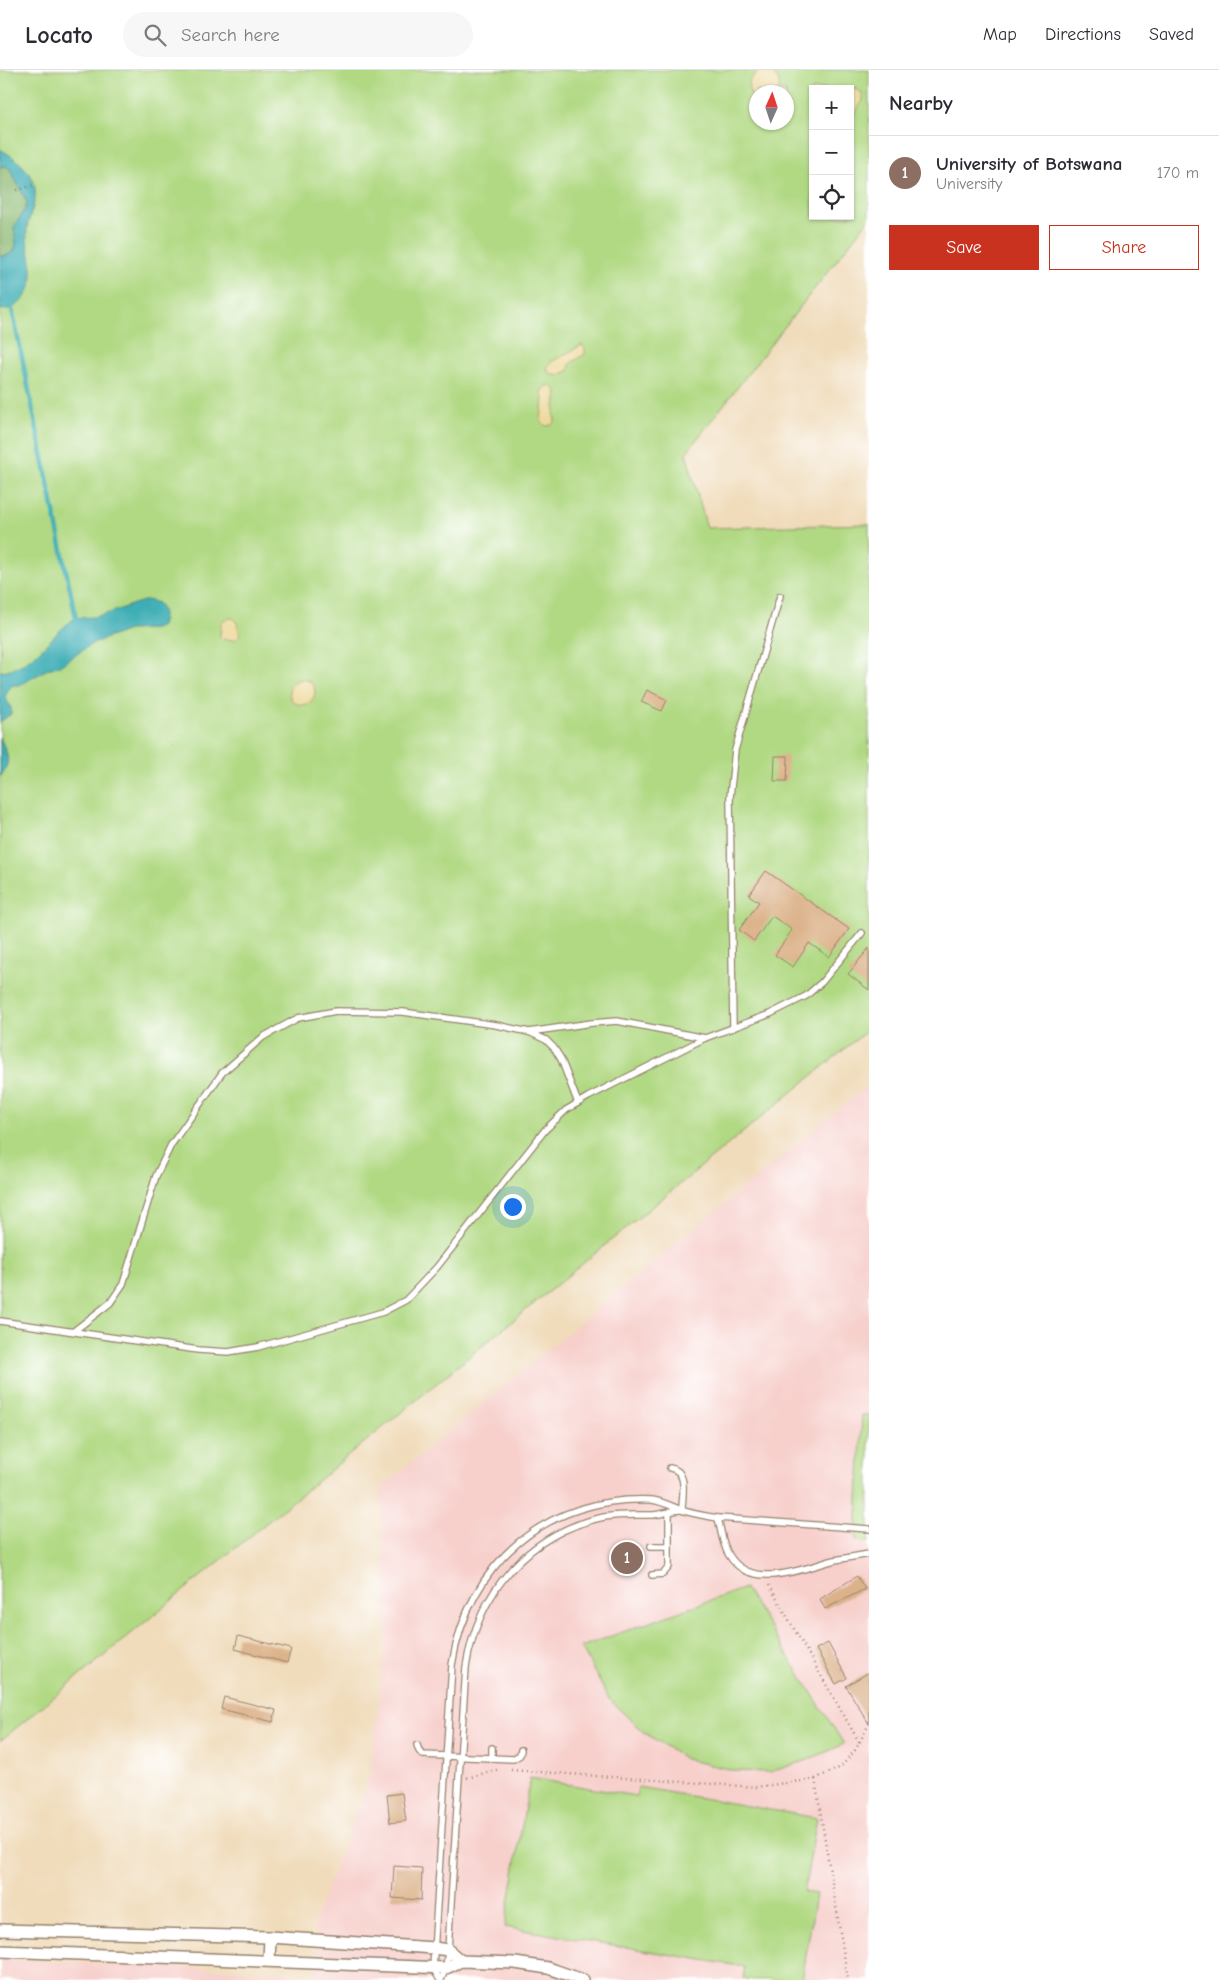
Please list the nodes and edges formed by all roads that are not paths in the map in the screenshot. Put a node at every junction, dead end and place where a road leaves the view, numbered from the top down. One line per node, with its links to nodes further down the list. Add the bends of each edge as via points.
1 (780, 596): 3 (lane, via 735,750 731,788)
2 (862, 933): 3 (lane, via 822,982 806,996)
3 (733, 1028): 5 (lane)
4 (529, 1032): 5 (lane, via 592,1022 617,1022); 6 (lane, via 554,1048); 8 (lane, via 403,1012 336,1010 298,1018 263,1037 222,1073 171,1145 156,1176 122,1284 110,1303)
5 (705, 1038): 6 (lane)
6 (578, 1103): 8 (lane, via 545,1130 437,1267 406,1300 383,1312 258,1347 228,1352)
7 (0, 1321): 8 (lane)
8 (74, 1331)
9 (670, 1468): 10 (lane, via 678,1470 683,1477)
10 (682, 1510): 11 (lane); 12 (lane); 21 (lane, via 655,1501 602,1503 573,1511 540,1527 509,1550 482,1583 462,1622 452,1665)
11 (669, 1512): 15 (lane); 22 (lane, via 605,1517 578,1524 547,1539 519,1560 493,1591 469,1647)
12 (718, 1518): 13 (lane); 16 (lane, via 729,1556 744,1569 764,1575 787,1574)
13 (869, 1529)
14 (651, 1546): 15 (lane)
15 (669, 1546): 17 (lane, via 668,1569 660,1575)
16 (869, 1554)
17 (652, 1575)
18 (417, 1745): 21 (lane, via 423,1755)
19 (492, 1748): 23 (lane)
20 (521, 1750): 23 (lane, via 520,1755 513,1759)
21 (447, 1756): 22 (lane); 26 (lane)
22 (461, 1756): 23 (lane); 27 (lane)
23 (492, 1758)
24 (2, 1930): 25 (street); 28 (street)
25 (270, 1937): 26 (street); 29 (street)
26 (434, 1948): 27 (street); 31 (lane)
27 (448, 1950): 30 (street); 32 (lane)
28 (2, 1951): 29 (street)
29 (269, 1961): 31 (street)
30 (461, 1961): 32 (street); 34 (street, via 534,1965)
31 (433, 1968): 32 (street); 33 (lane)
32 (446, 1968): 33 (lane)
33 (440, 1980)
34 (583, 1980)

